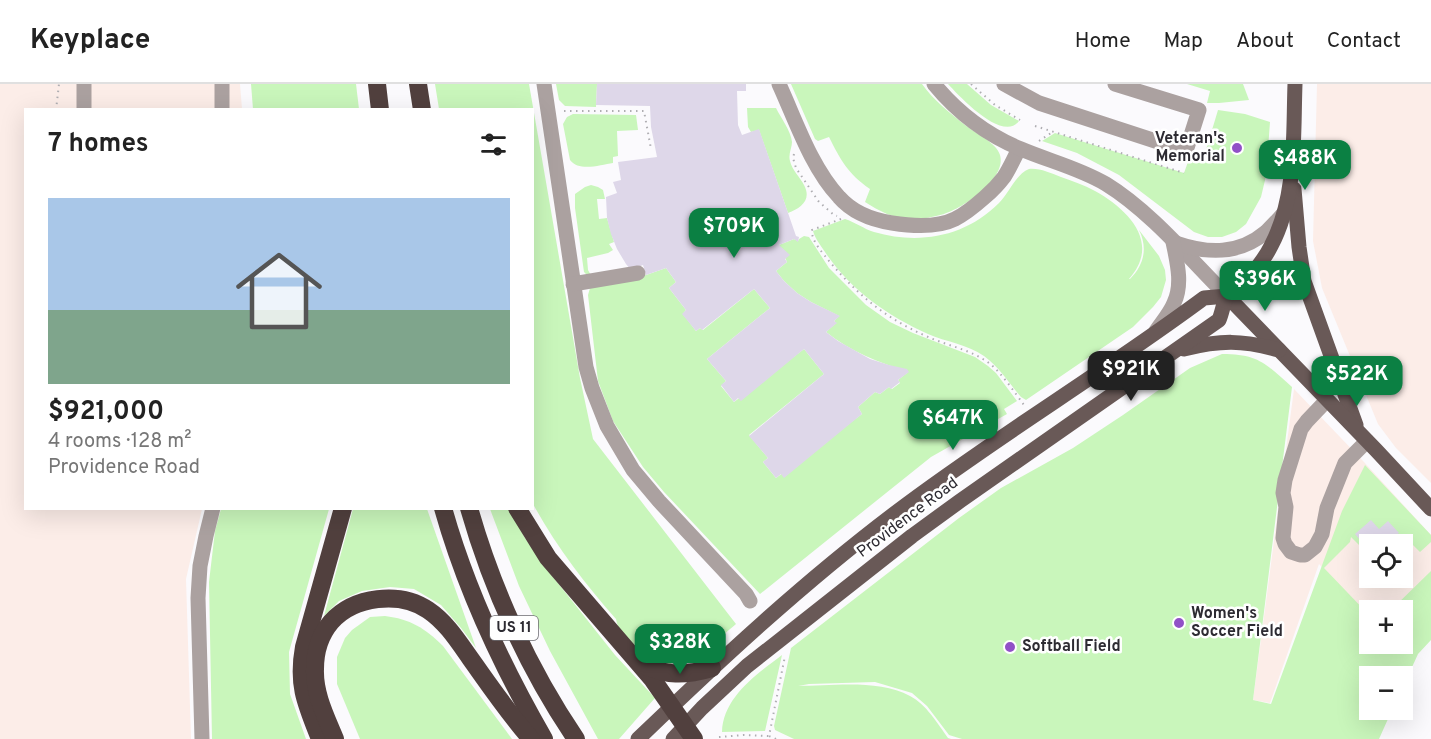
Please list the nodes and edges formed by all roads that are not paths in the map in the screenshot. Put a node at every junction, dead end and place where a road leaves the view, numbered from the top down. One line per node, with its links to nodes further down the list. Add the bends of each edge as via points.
1 (84, 84): 12 (street)
2 (222, 84): 13 (street)
3 (377, 84): 14 (highway)
4 (409, 84): 15 (highway)
5 (418, 84): 16 (highway)
6 (544, 84): 22 (street)
7 (778, 84): 17 (street, via 824,179 851,208 874,219 903,225 955,219 995,188)
8 (934, 84): 17 (street, via 967,117)
9 (1004, 84): 10 (street, via 1039,102 1186,151 1198,110)
10 (1115, 84)
11 (1295, 84): 18 (main road, Providence Road)
12 (84, 108)
13 (222, 108)
14 (379, 108)
15 (411, 108)
16 (422, 108)
17 (1019, 148): 20 (street, via 1108,186)
18 (1292, 162): 19 (main road, Providence Road); 28 (main road, via 1304,281)
19 (1283, 214): 20 (street, via 1266,232 1233,249 1200,250); 23 (main road, Providence Road, via 1259,265)
20 (1173, 242): 23 (street); 24 (street, via 1179,274 1177,294)
21 (638, 273): 22 (street)
22 (573, 284): 35 (street, via 586,367 612,436 633,470)
23 (1227, 296): 24 (main road, Providence Road, via 1204,298); 25 (main road); 26 (main road, Providence Road, via 1220,320)
24 (1154, 333): 37 (main road, Providence Road, via 895,514 796,593)
25 (1279, 350): 26 (main road, via 1232,341); 27 (main road)
26 (1176, 352): 39 (main road, Providence Road, via 950,508 789,632 726,684)
27 (1328, 400): 28 (main road); 28 (street, via 1301,429 1285,480 1283,538 1291,552 1305,555 1315,547 1345,463)
28 (1362, 436): 29 (main road)
29 (1431, 509)
30 (213, 510): 40 (street, via 198,598)
31 (342, 510): 41 (highway, via 302,660 301,684)
32 (444, 510): 44 (highway, US 11, via 478,610)
33 (470, 510): 45 (highway, US 11, via 513,625 547,693)
34 (518, 510): 36 (highway, via 554,565)
35 (750, 601)
36 (636, 662): 37 (highway, via 670,674); 38 (highway)
37 (712, 668): 38 (main road, Providence Road)
38 (672, 706): 39 (highway); 46 (main road, Providence Road)
39 (684, 735)
40 (202, 739)
41 (320, 739)
42 (335, 739): 43 (highway, via 315,682 321,640 332,621 349,609 393,598 416,603 440,620)
43 (531, 739)
44 (544, 739)
45 (576, 739)
46 (638, 739)

